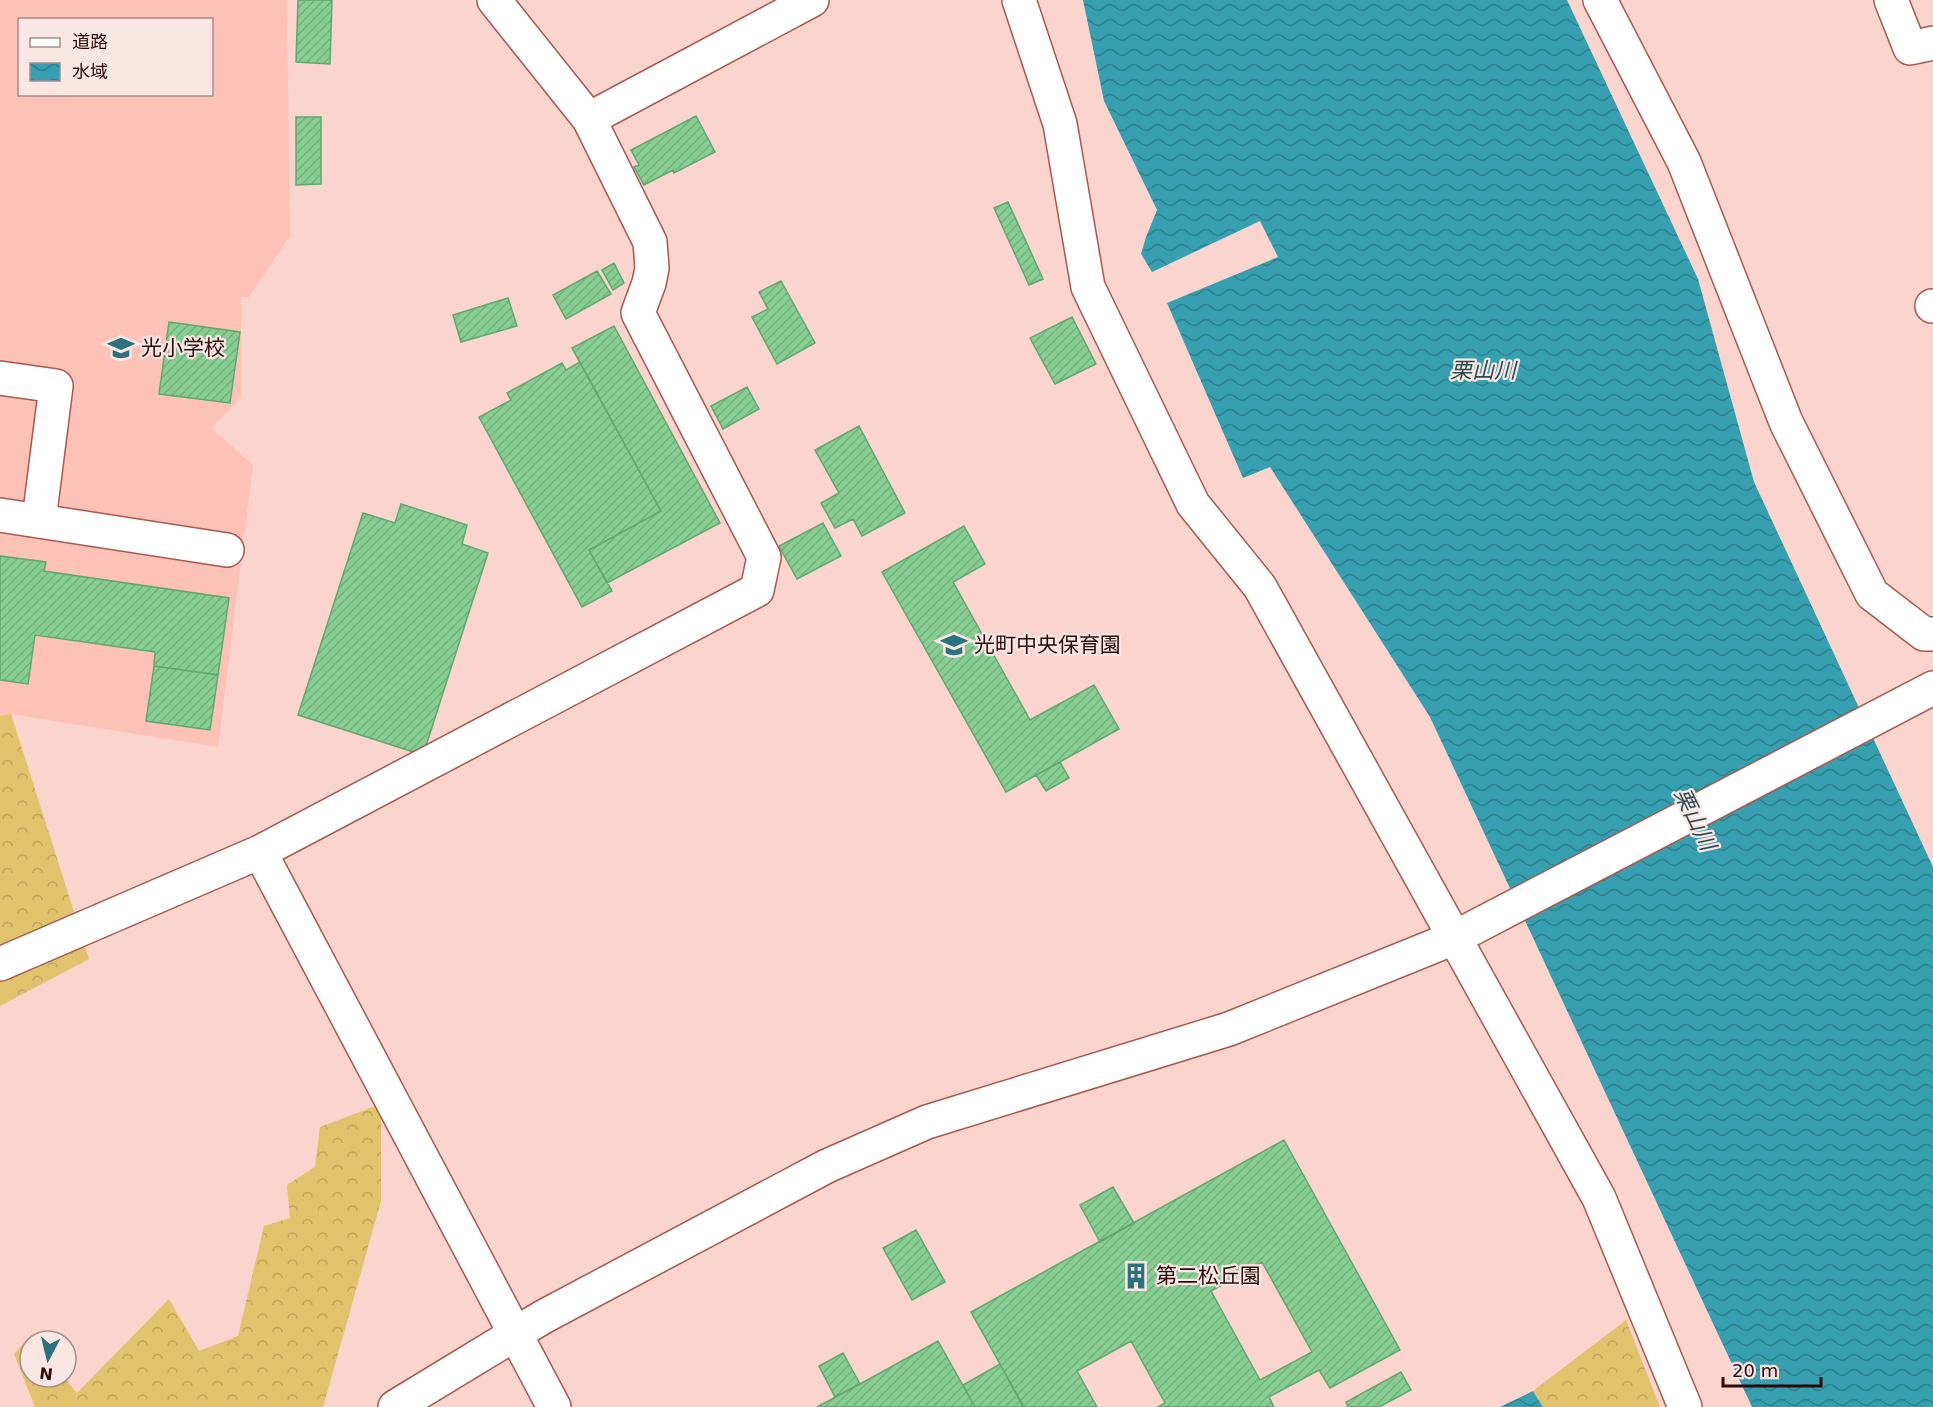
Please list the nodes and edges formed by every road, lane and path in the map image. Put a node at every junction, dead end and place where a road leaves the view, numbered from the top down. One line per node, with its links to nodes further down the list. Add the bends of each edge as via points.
1 (494, 0): 7 (street)
2 (812, 0): 7 (street)
3 (1019, 0): 14 (street, via 1060,124 1088,287 1193,504 1260,587)
4 (1600, 0): 11 (street, via 1684,162 1786,422 1872,594 1924,634)
5 (1891, 0): 6 (street, via 1910,48)
6 (1933, 43)
7 (590, 119): 13 (street, via 650,242 652,268 638,313 764,557 757,590)
8 (0, 378): 9 (street, via 56,386)
9 (18, 518): 10 (street)
10 (227, 550)
11 (1933, 634)
12 (1933, 688): 14 (street)
13 (260, 852): 15 (street); 16 (street)
14 (1454, 938): 16 (street, via 1229,1029 927,1122 827,1166); 19 (street, via 1599,1198)
15 (0, 964)
16 (514, 1334): 17 (street); 18 (street)
17 (395, 1407)
18 (554, 1407)
19 (1686, 1407)

